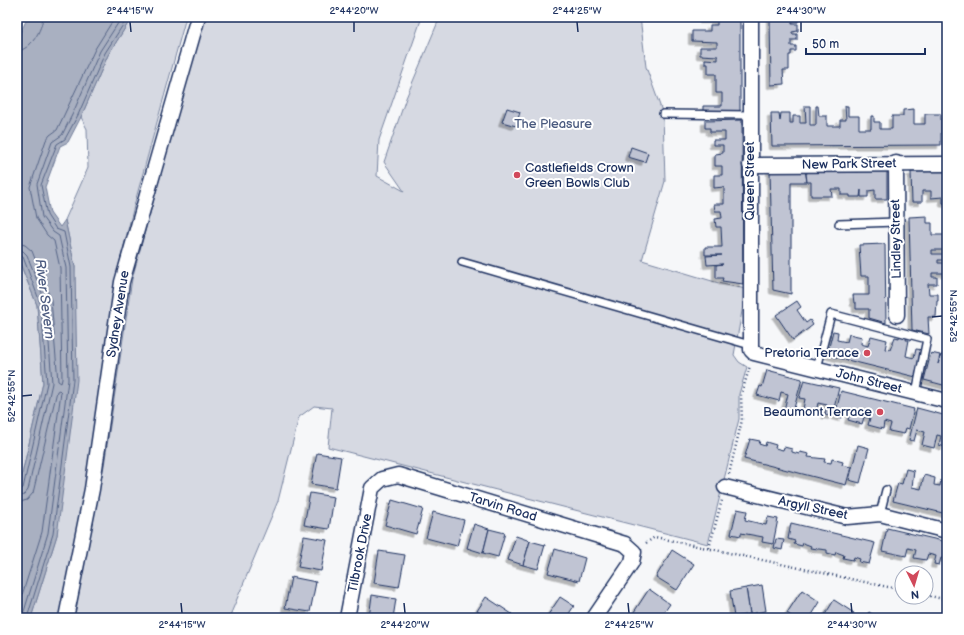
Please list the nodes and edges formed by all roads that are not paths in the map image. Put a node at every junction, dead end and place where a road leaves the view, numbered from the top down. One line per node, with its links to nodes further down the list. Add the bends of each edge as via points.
1 (198, 17): 21 (street, Sydney Avenue, via 122,282 92,489)
2 (751, 17): 4 (street, Queen Street)
3 (663, 114): 4 (lane)
4 (750, 115): 7 (street, Queen Street)
5 (896, 163): 6 (street, New Park Street); 7 (street, New Park Street); 8 (street, Lindley Street)
6 (947, 164)
7 (750, 165): 12 (street, Queen Street)
8 (896, 222): 9 (lane); 11 (street, Lindley Street)
9 (839, 224)
10 (462, 262): 12 (lane)
11 (897, 315)
12 (752, 349): 13 (street, John Street)
13 (817, 368): 14 (street, John Street); 14 (lane, via 831,314 927,339)
14 (916, 393): 15 (street, John Street)
15 (947, 401)
16 (725, 487): 19 (street, Argyll Street, via 847,517)
17 (372, 488): 22 (street, Tilbrook Drive); 23 (street, Tarvin Road, via 382,479 398,475 625,544 634,552 632,562)
18 (886, 490): 19 (lane)
19 (880, 514): 20 (street, Argyll Street)
20 (947, 531)
21 (66, 618)
22 (348, 618)
23 (594, 618)

